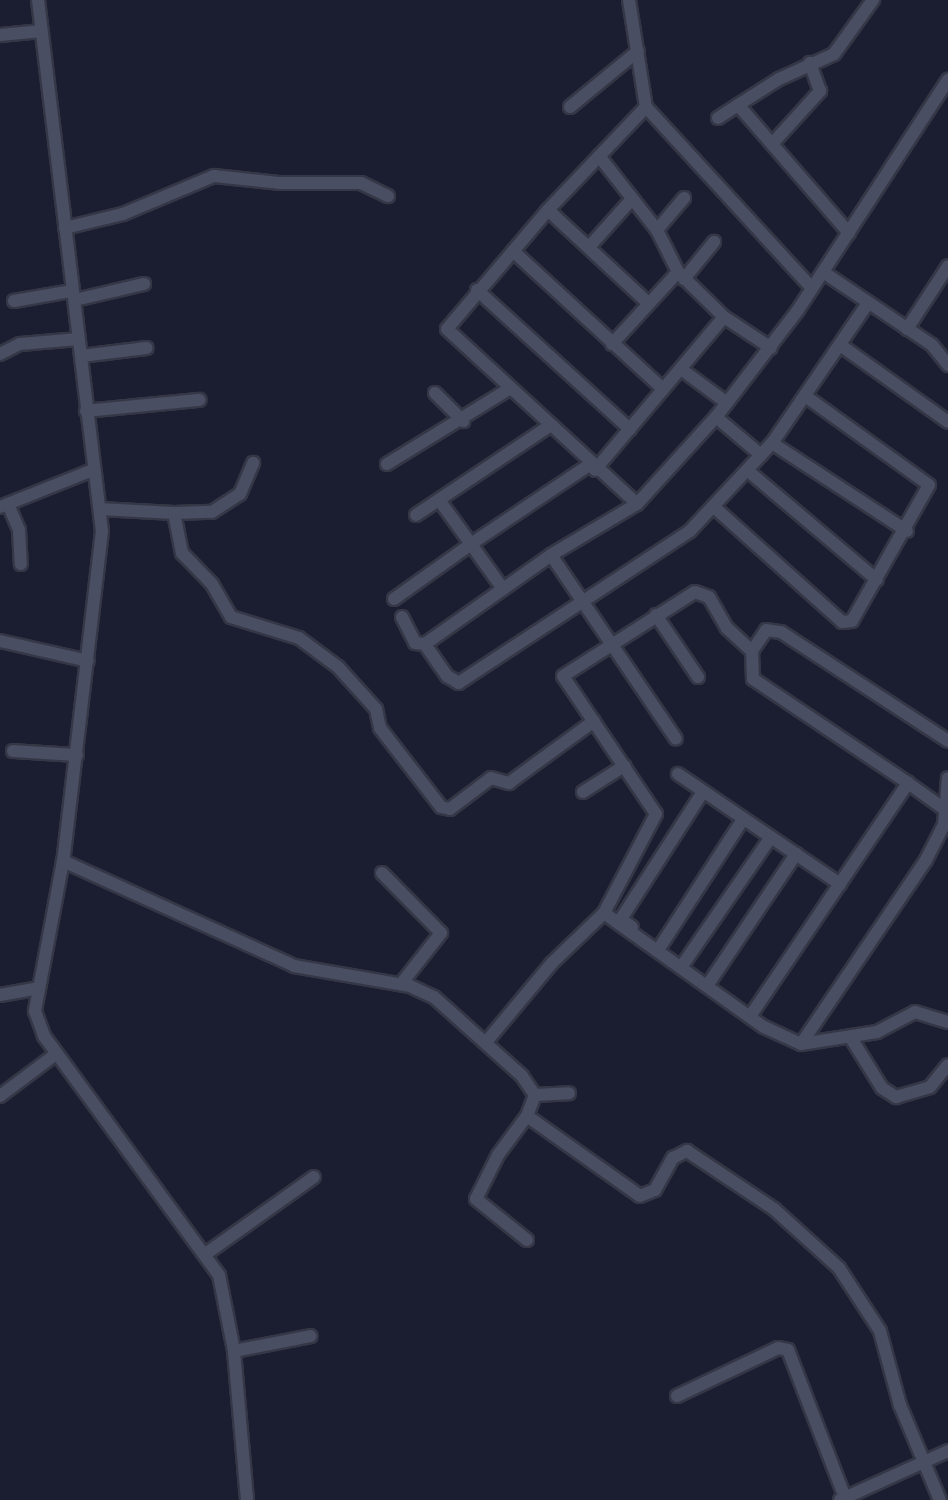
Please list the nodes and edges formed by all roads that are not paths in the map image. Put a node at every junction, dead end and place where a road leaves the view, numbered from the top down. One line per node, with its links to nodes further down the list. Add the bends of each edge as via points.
1 (38, 0): 4 (street)
2 (629, 0): 6 (street)
3 (873, 0): 7 (street, via 834,54)
4 (41, 31): 5 (street); 19 (street)
5 (0, 35)
6 (638, 51): 10 (street); 11 (street)
7 (810, 63): 9 (street); 13 (street, via 820,91)
8 (948, 80): 21 (street)
9 (738, 105): 12 (street); 13 (street)
10 (570, 107)
11 (646, 107): 14 (street); 29 (street)
12 (718, 118)
13 (772, 144): 21 (street)
14 (599, 156): 17 (street); 18 (street)
15 (388, 196): 19 (street, via 361,183 214,176 123,214)
16 (684, 198): 20 (street)
17 (632, 199): 20 (street); 23 (street)
18 (548, 210): 23 (street); 24 (street)
19 (65, 228): 31 (street)
20 (657, 230): 27 (street)
21 (849, 233): 26 (street)
22 (714, 242): 27 (street)
23 (589, 247): 33 (street)
24 (513, 251): 30 (street); 38 (street)
25 (948, 266): 36 (street)
26 (823, 272): 29 (street); 34 (street)
27 (681, 275): 33 (street); 35 (street)
28 (144, 284): 31 (street)
29 (812, 288): 41 (street)
30 (477, 290): 46 (street, via 447,333); 57 (street)
31 (73, 295): 32 (street); 37 (street)
32 (14, 301)
33 (648, 303): 38 (street)
34 (868, 303): 36 (street); 39 (street)
35 (724, 317): 41 (street); 45 (street)
36 (907, 329): 44 (street)
37 (79, 339): 42 (street, via 20,344); 43 (street)
38 (612, 344): 47 (street)
39 (843, 347): 49 (street); 55 (street)
40 (147, 348): 43 (street)
41 (771, 348): 51 (street)
42 (0, 354)
43 (81, 356): 52 (street)
44 (948, 365)
45 (681, 369): 47 (street); 51 (street)
46 (509, 389): 54 (street); 56 (street)
47 (663, 389): 57 (street)
48 (435, 393): 54 (street)
49 (805, 396): 58 (street); 72 (street, via 929,485)
50 (199, 400): 52 (street)
51 (727, 403): 53 (street)
52 (86, 411): 63 (street)
53 (716, 417): 59 (street); 66 (street)
54 (463, 421): 61 (street)
55 (948, 422)
56 (548, 427): 62 (street); 65 (street)
57 (630, 429): 62 (street)
58 (772, 443): 59 (street); 72 (street)
59 (761, 455): 64 (street)
60 (253, 463): 70 (street, via 240,494 212,512)
61 (387, 464)
62 (592, 468): 66 (street); 73 (street)
63 (93, 470): 67 (street); 69 (street)
64 (747, 470): 68 (street); 76 (street)
65 (439, 500): 71 (street); 73 (street)
66 (637, 504): 74 (street)
67 (4, 506): 75 (street, via 19,530)
68 (714, 507): 76 (street, via 845,624); 79 (street, via 690,531)
69 (100, 509): 70 (street); 86 (street)
70 (174, 513): 88 (street, via 182,553 212,584 231,617 299,638 338,667 376,709 380,728 441,807 450,809 491,778 509,783)
71 (416, 515)
72 (907, 531): 76 (street)
73 (471, 544): 77 (street); 78 (street)
74 (551, 555): 77 (street); 79 (street)
75 (21, 564)
76 (877, 580)
77 (503, 589): 83 (street)
78 (394, 599)
79 (582, 600): 83 (street, via 459,683 447,676); 84 (street)
80 (656, 615): 84 (street); 85 (street, via 695,592 709,597 727,628); 87 (street)
81 (402, 617): 83 (street, via 415,643)
82 (0, 641): 86 (street)
83 (425, 644)
84 (610, 645): 88 (street, via 563,676); 89 (street)
85 (752, 651): 90 (street, via 769,626); 96 (street, via 753,679)
86 (88, 661): 92 (street)
87 (698, 677)
88 (594, 721): 93 (street)
89 (676, 739)
90 (948, 741)
91 (13, 751): 92 (street)
92 (77, 755): 103 (street)
93 (624, 766): 97 (street); 106 (street, via 656,814)
94 (678, 774): 98 (street)
95 (948, 778): 99 (street)
96 (908, 783): 99 (street); 105 (street)
97 (583, 792)
98 (703, 792): 100 (street); 107 (street, via 621,919)
99 (944, 809): 117 (street, via 944,825 926,860)
100 (743, 819): 101 (street); 107 (street)
101 (771, 837): 102 (street); 108 (street)
102 (796, 854): 105 (street); 109 (street)
103 (63, 861): 110 (street, via 294,966); 111 (street)
104 (382, 873): 110 (street, via 441,933)
105 (840, 884): 113 (street)
106 (604, 913): 113 (street); 116 (street, via 552,963)
107 (660, 947): 108 (street)
108 (684, 963): 109 (street)
109 (709, 983): 113 (street)
110 (401, 984): 116 (street, via 434,997)
111 (35, 989): 112 (street); 118 (street, via 38,1024)
112 (0, 995)
113 (751, 1015): 117 (street)
114 (948, 1022): 115 (street, via 915,1012 877,1032)
115 (851, 1038): 117 (street); 119 (street, via 882,1088 896,1097 930,1087)
116 (487, 1041): 121 (street)
117 (801, 1044)
118 (56, 1054): 122 (street); 126 (street)
119 (948, 1065)
120 (569, 1093): 121 (street)
121 (535, 1095): 123 (street)
122 (0, 1096)
123 (527, 1116): 125 (street, via 498,1155 476,1199); 131 (street, via 640,1196 655,1190 673,1158 687,1151 809,1237 839,1268 880,1331)
124 (314, 1177): 126 (street)
125 (527, 1240)
126 (207, 1253): 128 (street, via 224,1287)
127 (311, 1336): 128 (street)
128 (234, 1351): 133 (street)
129 (677, 1396): 132 (street, via 778,1348 788,1350)
130 (948, 1451): 131 (street)
131 (922, 1463): 132 (street); 134 (street)
132 (844, 1499)
133 (247, 1500)
134 (940, 1500)

